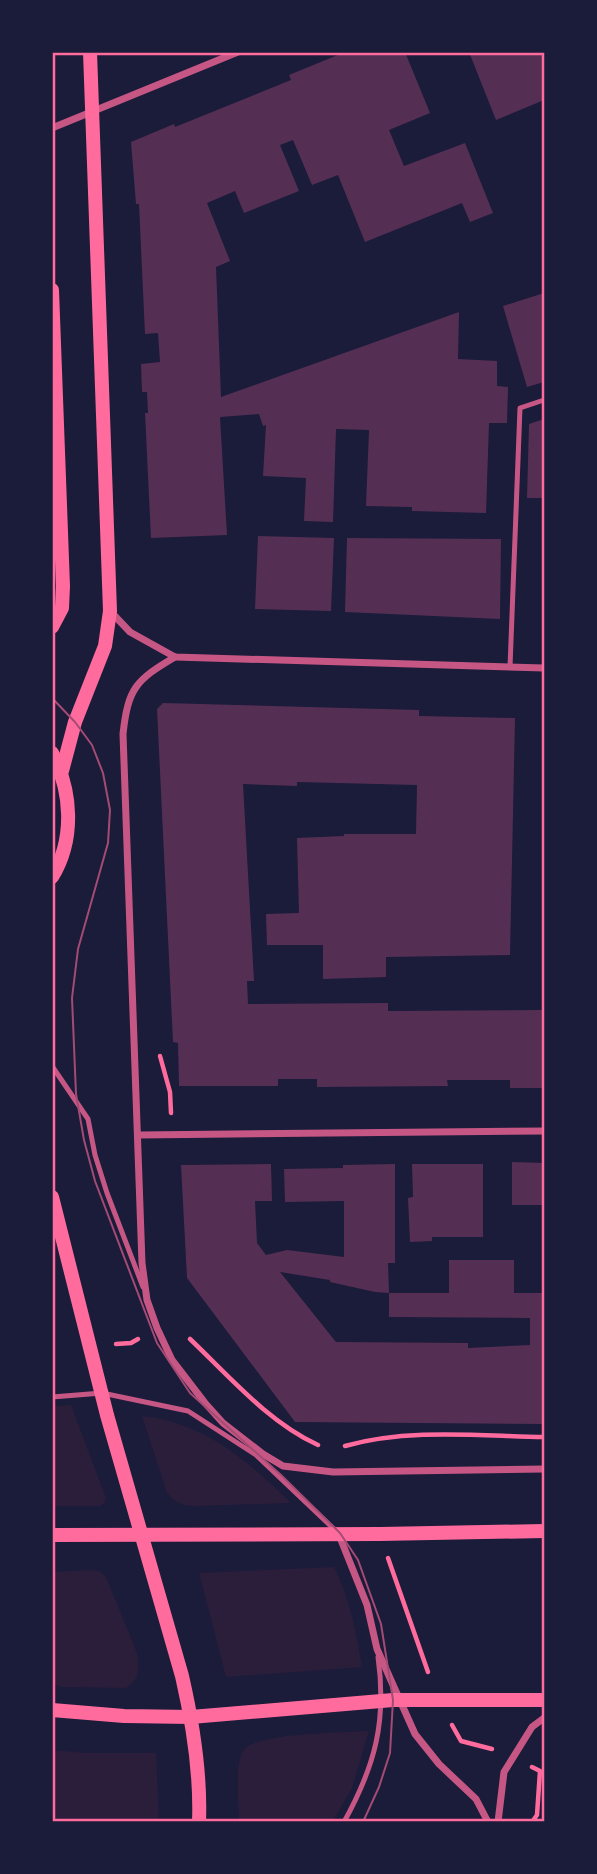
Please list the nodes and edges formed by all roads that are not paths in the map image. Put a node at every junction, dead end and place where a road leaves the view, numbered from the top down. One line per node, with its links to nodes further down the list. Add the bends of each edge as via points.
1 (90, 52): 3 (main road)
2 (239, 52): 3 (street)
3 (93, 112): 4 (street); 7 (main road)
4 (52, 128)
5 (52, 290): 8 (main road, via 63,578 62,608)
6 (544, 400): 10 (lane, via 520,408)
7 (110, 611): 9 (street, via 130,632); 13 (main road, via 105,646 75,722)
8 (52, 627)
9 (175, 657): 10 (street); 17 (street, via 135,686 126,706 123,733)
10 (510, 667): 11 (street)
11 (544, 668)
12 (52, 753): 13 (main road)
13 (62, 771): 14 (main road, via 69,803 68,836)
14 (52, 877)
15 (52, 1066): 19 (lane, via 88,1119 107,1192)
16 (544, 1131): 17 (street)
17 (138, 1135): 19 (street, via 142,1263)
18 (52, 1197): 20 (main road)
19 (148, 1300): 22 (street, via 172,1360 223,1423)
20 (102, 1393): 21 (lane); 23 (lane, via 188,1411); 28 (main road)
21 (52, 1397)
22 (252, 1446): 23 (lane); 24 (street, via 283,1466 315,1472)
23 (256, 1455): 26 (lane)
24 (544, 1469)
25 (544, 1531): 26 (main road)
26 (339, 1534): 28 (main road); 29 (street, via 367,1605)
27 (52, 1535): 28 (main road)
28 (141, 1535): 34 (main road)
29 (377, 1649): 30 (street); 32 (lane)
30 (398, 1700): 31 (main road); 32 (main road); 38 (street, via 415,1734 439,1765 476,1799)
31 (544, 1700)
32 (382, 1701): 34 (main road); 37 (lane, via 373,1759)
33 (52, 1710): 34 (main road)
34 (191, 1717): 36 (main road)
35 (544, 1718): 39 (street, via 504,1772)
36 (199, 1822)
37 (344, 1822)
38 (488, 1822)
39 (499, 1822)

